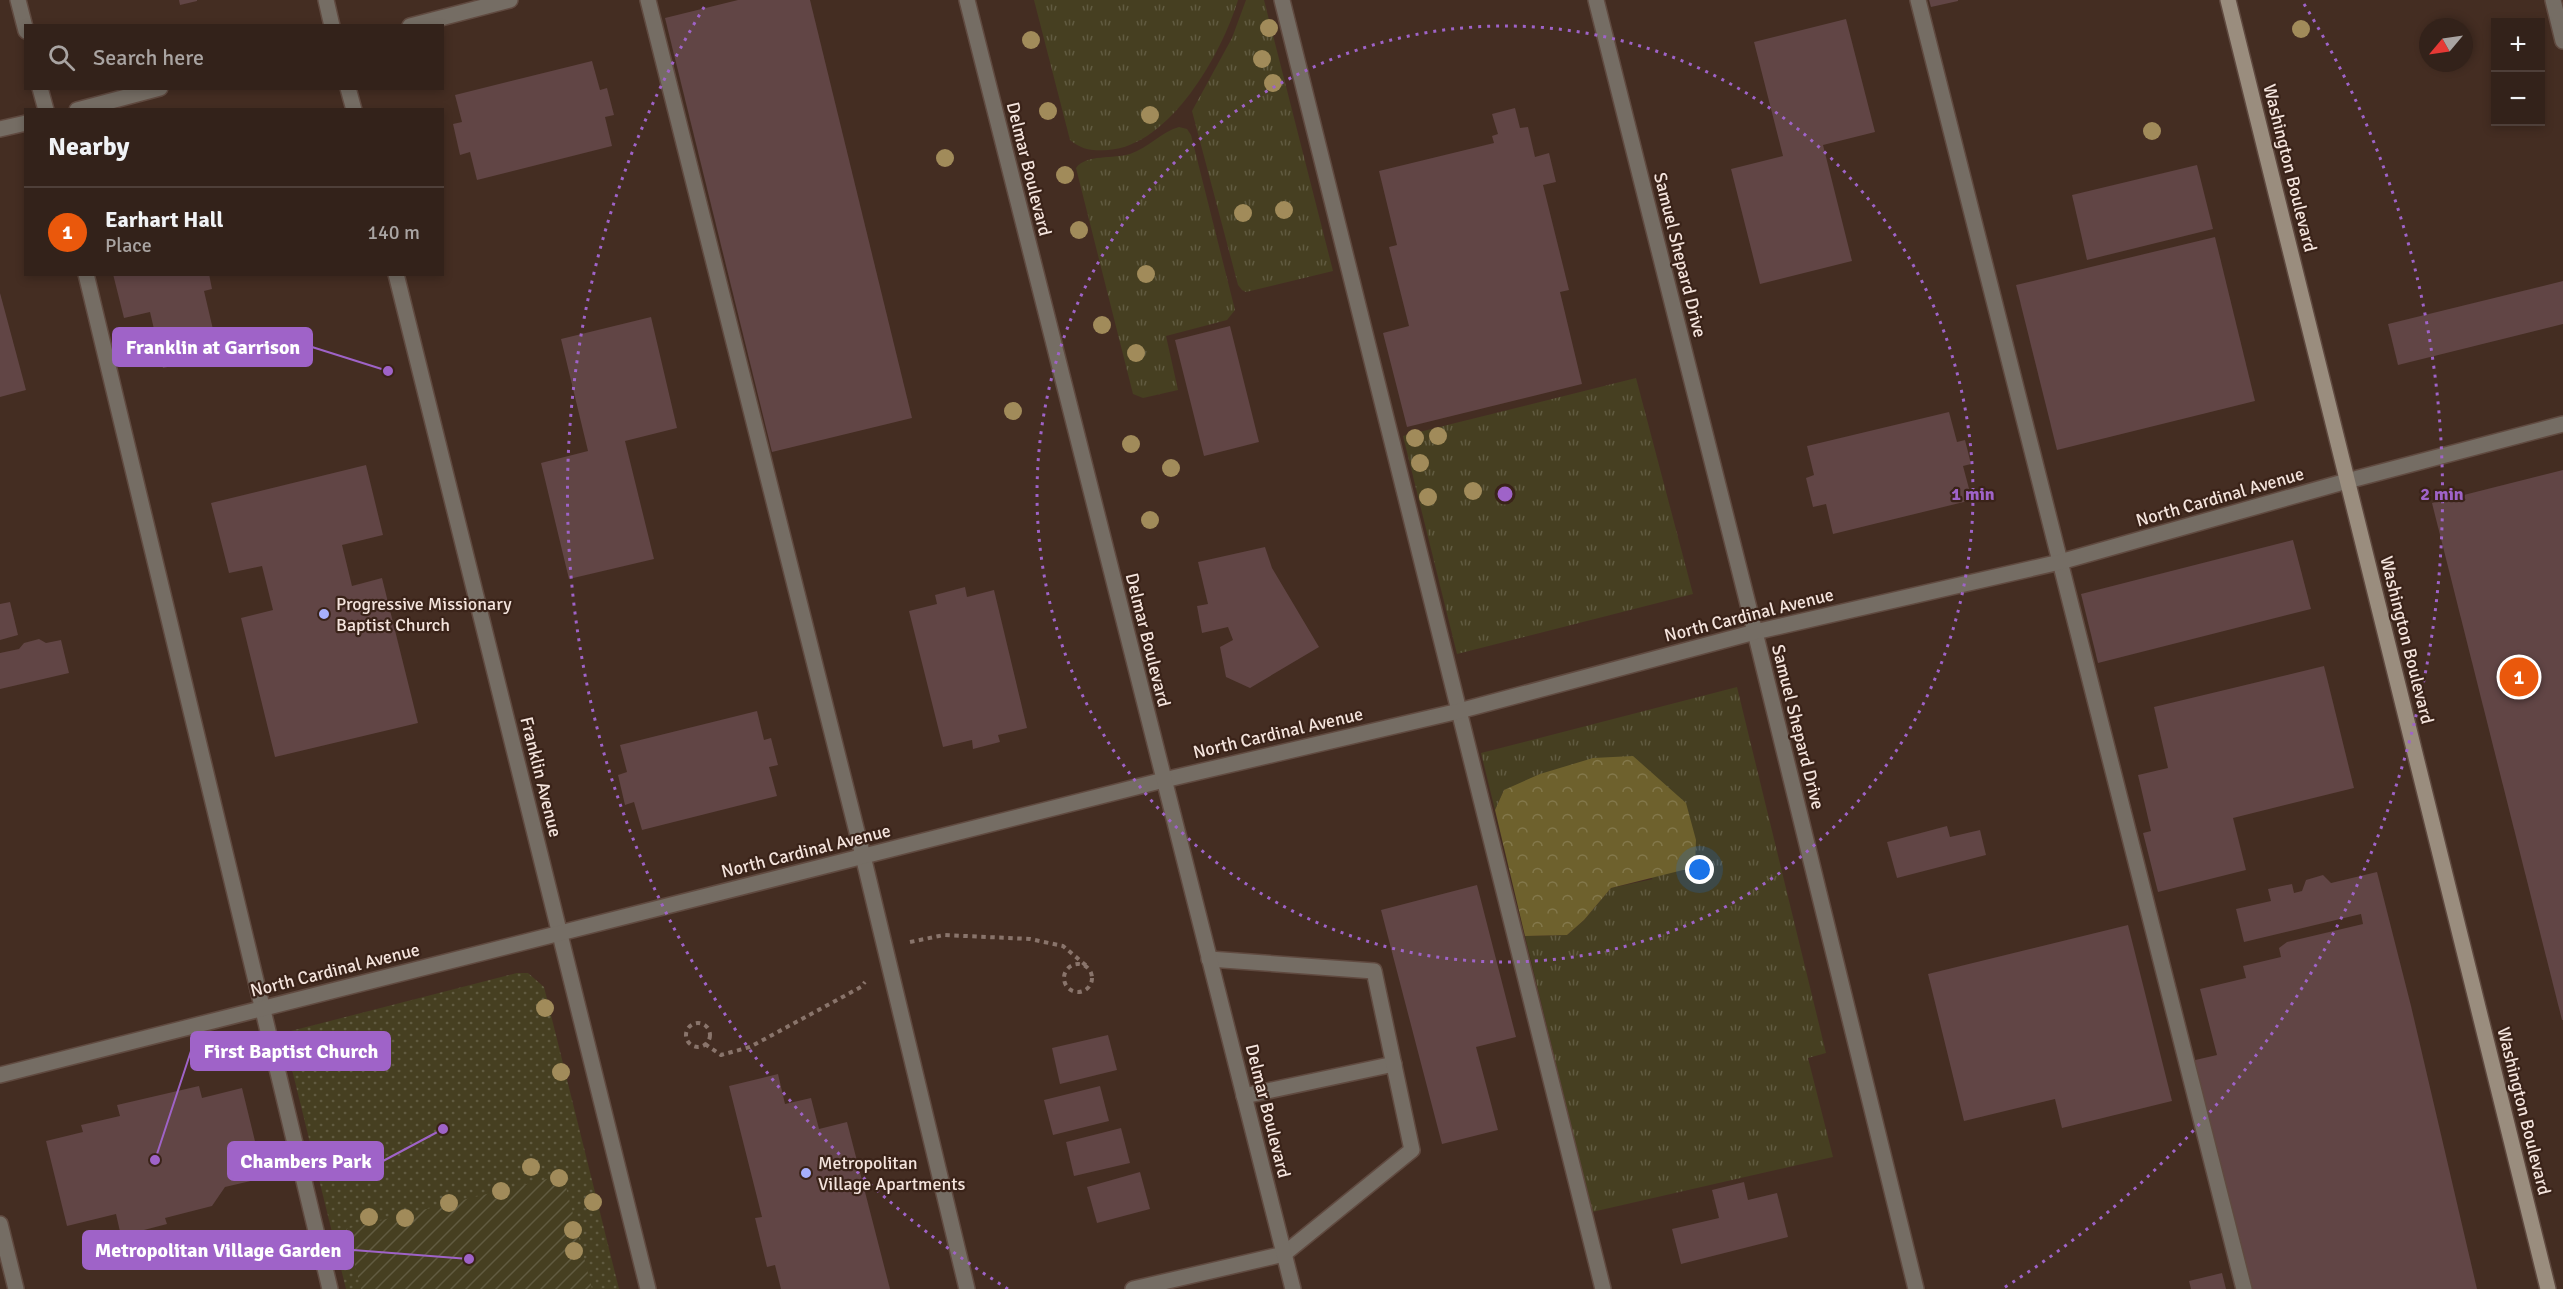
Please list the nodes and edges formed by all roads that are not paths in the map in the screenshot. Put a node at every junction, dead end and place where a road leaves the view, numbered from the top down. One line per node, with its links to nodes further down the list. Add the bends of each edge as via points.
1 (18, 0): 11 (street)
2 (326, 0): 12 (street)
3 (510, 0): 13 (street)
4 (648, 0): 31 (street)
5 (967, 0): 30 (street, Delmar Boulevard)
6 (1282, 0): 29 (street)
7 (1596, 0): 28 (street, Samuel Shepard Drive)
8 (1918, 0): 27 (street)
9 (2228, 0): 26 (main road, Washington Boulevard)
10 (2553, 0): 14 (street)
11 (24, 24)
12 (332, 24)
13 (418, 24)
14 (2563, 41)
15 (41, 90): 18 (street)
16 (152, 90): 19 (street)
17 (349, 90): 20 (street)
18 (45, 108)
19 (85, 108)
20 (353, 108)
21 (24, 123): 22 (street)
22 (0, 129)
23 (86, 276): 34 (street)
24 (396, 276): 32 (street, Franklin Avenue)
25 (2563, 424): 26 (street, North Cardinal Avenue)
26 (2347, 481): 27 (street, North Cardinal Avenue); 49 (main road, Washington Boulevard)
27 (2060, 562): 28 (street, North Cardinal Avenue); 48 (street)
28 (1755, 632): 29 (street, North Cardinal Avenue); 47 (street, Samuel Shepard Drive)
29 (1459, 711): 30 (street, North Cardinal Avenue); 46 (street)
30 (1164, 780): 31 (street, North Cardinal Avenue); 33 (street, Delmar Boulevard)
31 (863, 856): 32 (street, North Cardinal Avenue); 43 (street)
32 (560, 933): 34 (street, North Cardinal Avenue); 42 (street, Franklin Avenue)
33 (1209, 959): 35 (street, via 1374,971); 37 (street, Delmar Boulevard)
34 (262, 1008): 36 (street, North Cardinal Avenue); 41 (street)
35 (1394, 1064): 37 (street); 39 (street, via 1412,1150)
36 (0, 1075)
37 (1244, 1096): 39 (street, Delmar Boulevard)
38 (0, 1224): 40 (street)
39 (1284, 1254): 44 (street); 45 (street, Delmar Boulevard)
40 (16, 1289)
41 (330, 1289)
42 (648, 1289)
43 (968, 1289)
44 (1133, 1289)
45 (1293, 1289)
46 (1603, 1289)
47 (1916, 1289)
48 (2244, 1289)
49 (2548, 1289)

